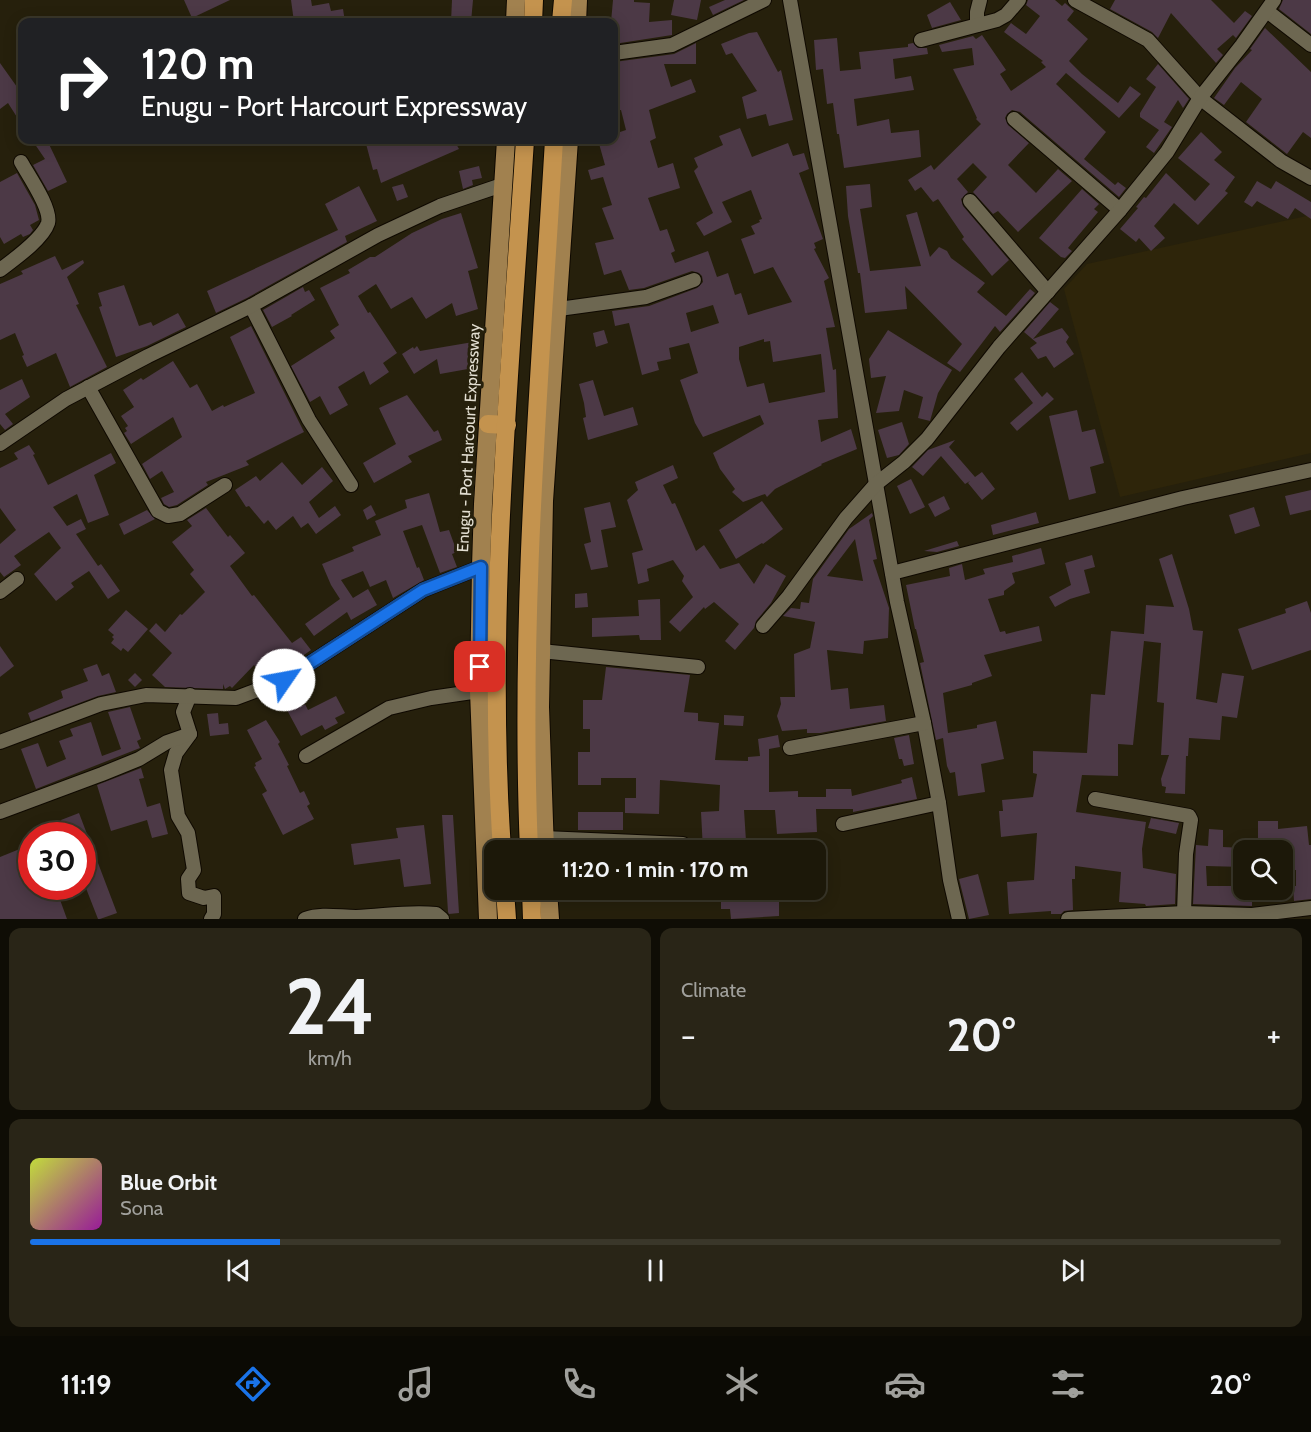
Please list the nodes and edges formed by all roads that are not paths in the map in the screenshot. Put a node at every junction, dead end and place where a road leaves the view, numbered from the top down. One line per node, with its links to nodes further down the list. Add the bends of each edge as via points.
1 (516, 0): 11 (main road)
2 (534, 0): 12 (highway)
3 (563, 0): 13 (highway)
4 (578, 0): 14 (main road)
5 (764, 0): 18 (street, via 672,45)
6 (790, 0): 41 (street)
7 (980, 0): 15 (street)
8 (1019, 0): 15 (street, via 1006,15)
9 (1076, 0): 19 (street, via 1148,40)
10 (1270, 5): 17 (street); 19 (street)
11 (515, 18)
12 (533, 18)
13 (561, 18)
14 (577, 18)
15 (977, 25): 16 (street)
16 (921, 40)
17 (1311, 45)
18 (618, 52)
19 (1200, 98): 26 (street, via 1281,161); 29 (street, via 1167,152)
20 (1014, 118): 29 (street)
21 (506, 144): 27 (main road, Enugu - Port Harcourt Expressway)
22 (525, 144): 37 (highway)
23 (554, 144): 62 (highway, via 529,555)
24 (569, 144): 34 (main road)
25 (21, 162): 30 (street, via 40,197 48,223 34,242)
26 (1311, 178)
27 (502, 185): 33 (street, via 440,206 378,235); 36 (main road, Enugu - Port Harcourt Expressway)
28 (970, 201): 32 (street)
29 (1120, 210): 32 (street)
30 (0, 270)
31 (693, 280): 34 (street, via 646,297)
32 (1048, 292): 41 (street, via 927,439)
33 (251, 306): 35 (street); 40 (street, via 309,420)
34 (559, 309): 48 (main road, via 544,501)
35 (88, 387): 38 (street); 42 (street, via 158,511 168,516 180,514)
36 (488, 424): 37 (highway); 43 (main road, Enugu - Port Harcourt Expressway)
37 (507, 425): 61 (highway, via 497,685)
38 (0, 444)
39 (1311, 470): 44 (street, via 1183,498)
40 (351, 484)
41 (876, 484): 44 (street); 47 (street)
42 (225, 485)
43 (481, 567): 50 (main road, Enugu - Port Harcourt Expressway); 51 (street, via 423,590 284,680 236,698)
44 (892, 573): 52 (street)
45 (17, 579): 46 (street)
46 (0, 592)
47 (763, 626)
48 (541, 651): 49 (street); 63 (main road)
49 (698, 667)
50 (480, 691): 56 (street, via 389,708); 72 (main road, Enugu - Port Harcourt Expressway)
51 (190, 696): 53 (street, via 183,712); 54 (street, via 146,695 101,704)
52 (924, 723): 55 (street); 58 (street)
53 (190, 734): 59 (street, via 139,759); 69 (street, via 176,753 171,770 178,816 188,833 194,870 188,879 189,893 204,898 214,896)
54 (0, 742)
55 (790, 748)
56 (306, 756)
57 (1095, 799): 68 (street, via 1189,816)
58 (939, 803): 60 (street); 76 (street)
59 (0, 812)
60 (843, 824)
61 (502, 840)
62 (529, 840)
63 (545, 840)
64 (506, 900): 73 (highway)
65 (531, 900): 74 (highway)
66 (549, 900): 75 (main road)
67 (1311, 909): 68 (street, via 1252,915)
68 (1184, 913): 77 (street)
69 (211, 919)
70 (305, 919): 71 (street, via 319,915 359,917 412,912 436,914)
71 (442, 919)
72 (488, 919)
73 (507, 919)
74 (532, 919)
75 (550, 919)
76 (959, 919)
77 (1068, 919)

